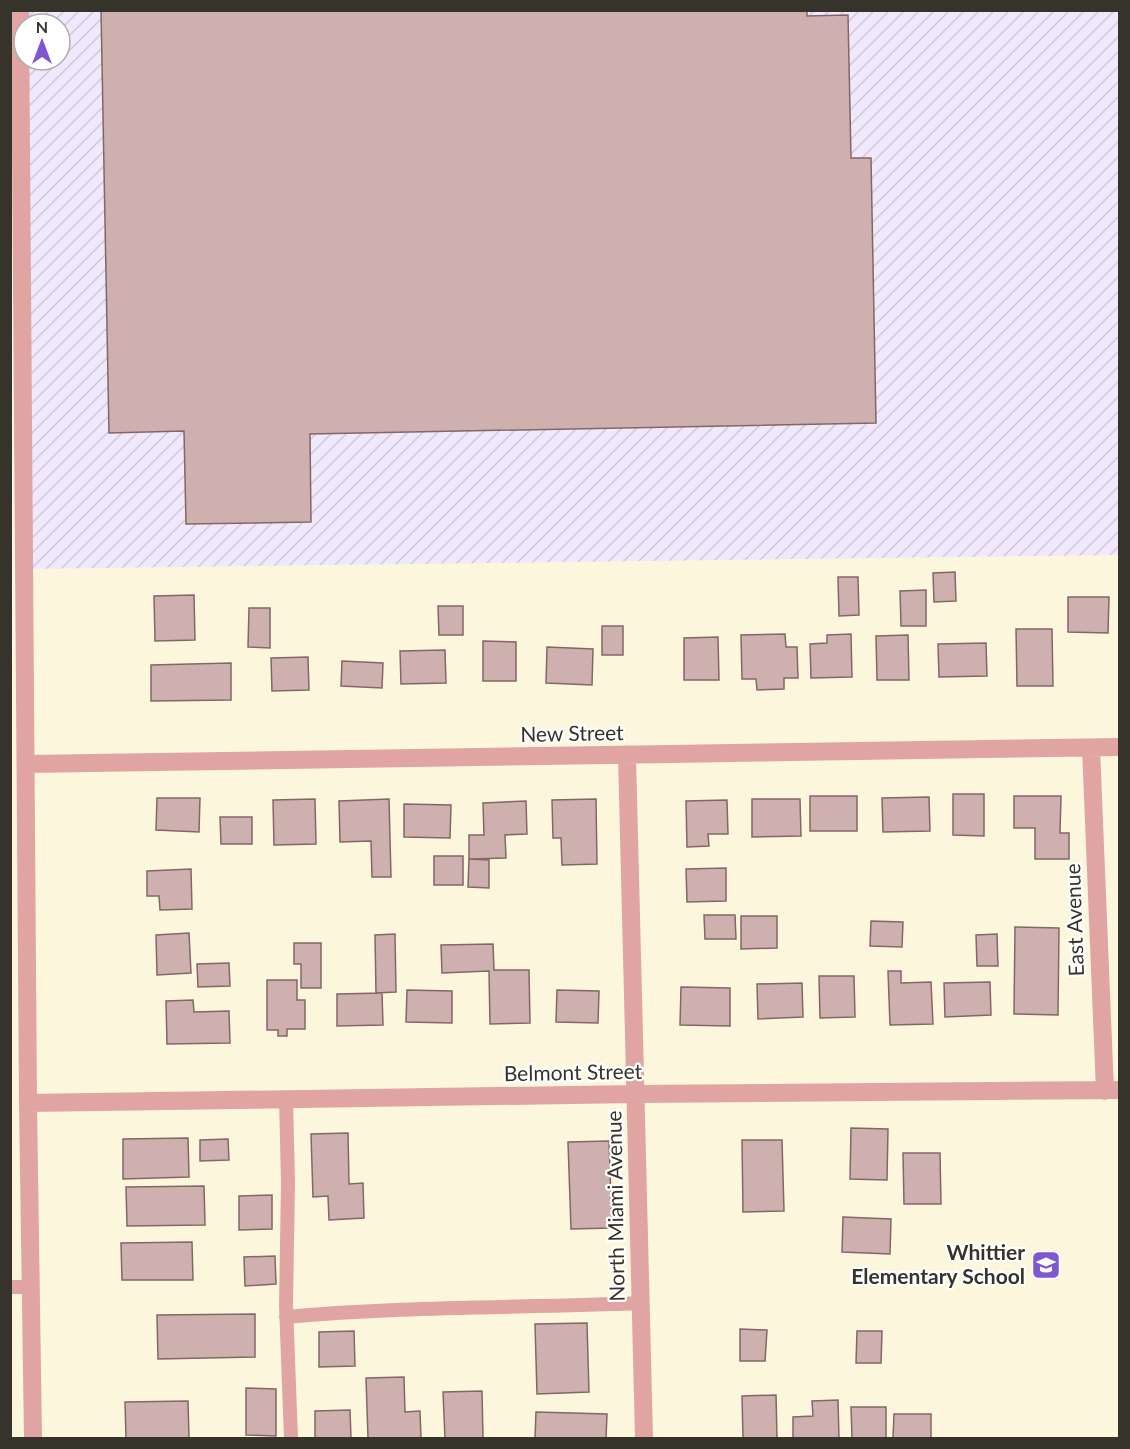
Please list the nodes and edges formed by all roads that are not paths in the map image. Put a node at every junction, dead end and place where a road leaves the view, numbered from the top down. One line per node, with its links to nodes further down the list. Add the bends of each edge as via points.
1 (16, 72): 5 (street)
2 (1119, 747): 3 (street, New Street)
3 (1091, 748): 4 (street, New Street); 6 (street, East Avenue)
4 (627, 756): 5 (street, New Street); 7 (street, North Miami Avenue)
5 (26, 764): 9 (street)
6 (1112, 1090): 7 (street, Belmont Street)
7 (636, 1094): 8 (street, Belmont Street); 12 (street, North Miami Avenue)
8 (286, 1100): 9 (street, Belmont Street); 13 (lane)
9 (28, 1103): 11 (street)
10 (10, 1287): 11 (lane)
11 (31, 1287): 14 (street)
12 (641, 1303): 13 (lane, via 429,1308); 16 (street, North Miami Avenue)
13 (286, 1317): 15 (lane)
14 (33, 1438)
15 (291, 1438)
16 (644, 1438)

